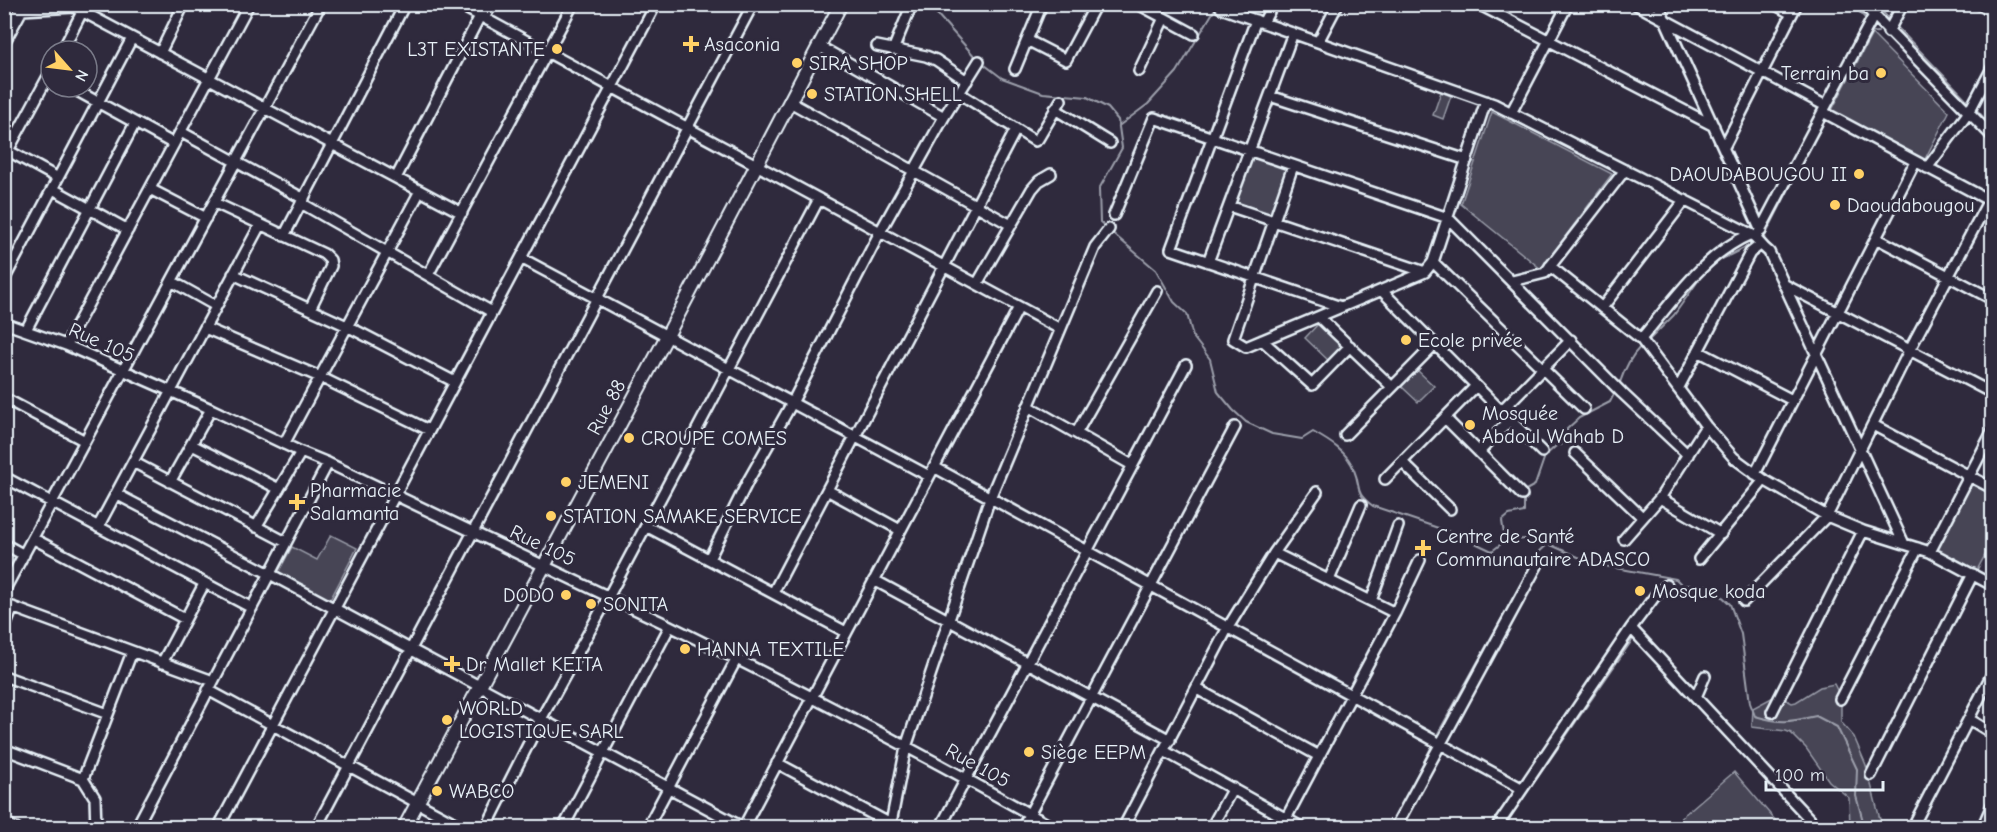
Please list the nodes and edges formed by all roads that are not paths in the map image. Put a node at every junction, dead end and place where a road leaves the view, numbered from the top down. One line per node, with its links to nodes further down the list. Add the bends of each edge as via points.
1 (184, 4): 49 (street)
2 (249, 4): 56 (street)
3 (321, 4): 67 (street)
4 (405, 4): 82 (street)
5 (458, 4): 31 (street)
6 (492, 4): 31 (street)
7 (573, 4): 50 (street)
8 (656, 4): 58 (street)
9 (753, 4): 75 (street)
10 (841, 4): 46 (main road, Rue 88)
11 (912, 4): 48 (street)
12 (1042, 4): 42 (street)
13 (1096, 4): 42 (street, via 1066,60)
14 (1138, 4): 33 (street)
15 (1273, 4): 35 (street)
16 (1338, 4): 43 (street)
17 (1478, 4): 44 (street)
18 (1568, 4): 44 (street)
19 (1635, 4): 34 (street)
20 (1658, 4): 34 (street)
21 (1774, 4): 30 (street)
22 (1797, 4): 30 (street)
23 (1863, 4): 32 (street)
24 (1903, 4): 37 (street)
25 (1979, 4): 29 (street)
26 (25, 8): 27 (street); 36 (street); 45 (street)
27 (79, 8): 40 (street); 41 (street)
28 (1221, 8): 35 (street)
29 (1992, 12)
30 (1792, 14): 55 (street)
31 (482, 17): 50 (street); 96 (street)
32 (1873, 17): 37 (street); 69 (street)
33 (1164, 18): 39 (street); 54 (street)
34 (1665, 20): 55 (street); 74 (street)
35 (1259, 22): 38 (street); 79 (street)
36 (4, 24)
37 (1888, 32): 70 (street)
38 (1293, 33): 43 (street); 61 (street)
39 (1194, 34)
40 (132, 38): 49 (street); 66 (street)
41 (67, 39)
42 (1027, 40): 53 (street)
43 (1318, 42): 64 (street)
44 (1549, 42): 71 (street); 74 (street)
45 (4, 43)
46 (819, 46): 65 (main road, Rue 88); 72 (street)
47 (877, 46): 48 (street)
48 (893, 50): 57 (street, via 936,60)
49 (160, 53): 56 (street)
50 (547, 53): 58 (street); 108 (street)
51 (980, 61): 57 (street)
52 (1992, 68): 70 (street)
53 (1015, 69)
54 (1138, 71)
55 (1762, 72): 69 (street); 83 (street)
56 (209, 79): 67 (street); 77 (street)
57 (967, 81): 59 (street)
58 (612, 87): 75 (street); 122 (street)
59 (959, 93): 72 (street); 76 (street)
60 (39, 94): 85 (street)
61 (1270, 96): 84 (street); 86 (street)
62 (91, 99): 66 (street)
63 (1061, 100): 68 (street)
64 (1486, 101): 71 (street); 86 (street)
65 (790, 102): 89 (main road, Rue 88); 93 (street)
66 (98, 103): 73 (street); 95 (street)
67 (265, 109): 82 (street); 88 (street)
68 (1055, 109): 76 (street, via 1035,141); 80 (street)
69 (1824, 109): 87 (street); 119 (street)
70 (1969, 111): 78 (street); 91 (street)
71 (1512, 113): 92 (street)
72 (944, 117): 93 (street)
73 (135, 123): 81 (street); 107 (street)
74 (1714, 126): 83 (street)
75 (688, 128): 89 (street); 139 (street)
76 (1016, 129): 106 (street)
77 (181, 132): 81 (street); 88 (street)
78 (1992, 136)
79 (1212, 138): 84 (street); 109 (street, via 1154,118); 123 (street, via 1171,249)
80 (1110, 143)
81 (174, 144): 98 (street)
82 (332, 144): 96 (street); 103 (street)
83 (1724, 147): 119 (street)
84 (1249, 151): 90 (street); 105 (street)
85 (6, 153): 95 (street)
86 (1467, 160): 110 (street)
87 (1915, 162): 91 (street); 120 (street)
88 (236, 163): 103 (street); 104 (street)
89 (756, 165): 101 (street); 154 (main road, Rue 88)
90 (1293, 166): 110 (street); 112 (street)
91 (1927, 168): 100 (street)
92 (1625, 170): 102 (street); 125 (street)
93 (913, 172): 106 (street); 117 (street)
94 (1051, 174): 114 (street, via 1032,189)
95 (58, 178): 97 (street)
96 (396, 178): 99 (street)
97 (52, 189): 107 (street); 132 (street)
98 (150, 189): 111 (street); 116 (street)
99 (420, 191): 108 (street); 121 (street)
100 (1991, 198): 130 (street)
101 (819, 199): 117 (street); 165 (street)
102 (1685, 200): 119 (street); 144 (street)
103 (302, 201): 118 (street); 121 (street)
104 (215, 203): 111 (street); 113 (street)
105 (1229, 206): 112 (street); 123 (street)
106 (975, 207): 114 (street); 126 (street)
107 (90, 210): 116 (street); 153 (street)
108 (462, 213): 129 (street)
109 (1114, 215)
110 (1448, 218): 124 (street); 133 (street)
111 (206, 219): 134 (street)
112 (1273, 221): 127 (street); 131 (street)
113 (260, 225): 118 (street); 128 (street)
114 (1011, 225): 135 (street)
115 (1109, 229): 152 (street, via 1095,247)
116 (128, 230): 159 (street)
117 (880, 232): 126 (street); 177 (street)
118 (284, 236): 145 (street, via 330,260 331,267)
119 (1757, 237): 136 (street); 155 (street, via 1736,240 1702,267); 162 (street)
120 (1876, 238): 130 (street); 147 (street)
121 (387, 252): 129 (street); 150 (street)
122 (521, 258): 139 (street); 146 (street)
123 (1208, 262): 131 (street)
124 (1433, 262): 127 (street); 166 (street)
125 (1550, 266): 133 (street, via 1545,273); 144 (street)
126 (944, 267): 135 (street); 191 (street)
127 (1425, 273): 138 (street)
128 (233, 274): 141 (street); 145 (street)
129 (429, 276): 146 (street)
130 (1950, 276): 140 (street); 161 (street)
131 (1254, 277): 143 (street); 156 (street, via 1233,339 1246,347)
132 (4, 280)
133 (1512, 281): 157 (street)
134 (173, 282): 141 (street); 167 (street)
135 (977, 284): 142 (street)
136 (1785, 285): 147 (street); 163 (street)
137 (1157, 291): 188 (street)
138 (1382, 291): 143 (street); 158 (street)
139 (597, 299): 154 (street); 232 (street)
140 (1992, 299)
141 (216, 306): 151 (street)
142 (1019, 307): 152 (street); 205 (street)
143 (1341, 308): 148 (street)
144 (1602, 308): 155 (street)
145 (310, 309): 150 (street)
146 (492, 312): 169 (street)
147 (1838, 312): 161 (street); 163 (street)
148 (1319, 316): 156 (street); 160 (street)
149 (4, 323): 153 (street, Rue 105)
150 (347, 326): 168 (street); 169 (street)
151 (205, 328): 168 (street); 173 (street)
152 (1060, 329): 178 (street)
153 (26, 330): 159 (street, Rue 105)
154 (666, 336): 165 (street); 248 (main road, Rue 88)
155 (1641, 339): 172 (street)
156 (1262, 340): 160 (street, via 1312,385)
157 (1571, 340): 166 (street); 200 (street)
158 (1435, 344): 170 (street); 171 (street)
159 (66, 345): 167 (street, Rue 105)
160 (1350, 346): 171 (street)
161 (1910, 349): 174 (street); 184 (street)
162 (1698, 351): 172 (street); 176 (street)
163 (1816, 353): 176 (street); 195 (street)
164 (1186, 365): 204 (street)
165 (729, 369): 177 (street); 226 (street)
166 (1542, 369): 180 (street); 181 (street)
167 (123, 370): 173 (street, Rue 105); 192 (street)
168 (320, 376): 187 (street); 193 (street)
169 (455, 382): 187 (street)
170 (1476, 386): 181 (street); 182 (street)
171 (1392, 387): 190 (street)
172 (1678, 389): 185 (street)
173 (170, 392): 179 (street, Rue 105); 201 (street)
174 (1992, 393)
175 (4, 398): 192 (street)
176 (1792, 400): 206 (street)
177 (792, 403): 191 (street); 245 (street)
178 (1028, 406): 188 (street); 219 (street)
179 (211, 409): 193 (street, Rue 105); 194 (street)
180 (1584, 409)
181 (1501, 411): 183 (street)
182 (1445, 418): 197 (street); 202 (street)
183 (1510, 420): 197 (street); 198 (street)
184 (1874, 425): 195 (street); 207 (street)
185 (1706, 426): 200 (street); 206 (street, via 1734,458)
186 (1235, 427): 254 (street)
187 (429, 430): 217 (street)
188 (1077, 432): 204 (street)
189 (1992, 432): 207 (street)
190 (1345, 435)
191 (855, 436): 205 (street); 214 (street)
192 (85, 441): 221 (street)
193 (284, 444): 196 (street, Rue 105)
194 (192, 445): 211 (street); 213 (street)
195 (1861, 451): 224 (street); 238 (street)
196 (301, 452): 203 (street, Rue 105); 213 (street)
197 (1479, 452): 218 (street)
198 (1542, 452)
199 (1575, 453): 225 (street)
200 (1688, 455): 220 (street)
201 (133, 462): 211 (street); 216 (street)
202 (1401, 462): 209 (street); 223 (street)
203 (328, 463): 217 (street, Rue 105); 236 (street)
204 (1132, 465): 240 (street)
205 (932, 471): 219 (street); 230 (street)
206 (1755, 474): 210 (street)
207 (1970, 476): 212 (street); 241 (street)
208 (4, 477): 221 (street)
209 (1385, 479)
210 (1764, 480): 224 (street); 233 (street)
211 (170, 482): 229 (street)
212 (1992, 488)
213 (279, 489): 229 (street)
214 (827, 490): 230 (street); 258 (street)
215 (1317, 492): 242 (street)
216 (116, 494): 228 (street); 249 (street)
217 (395, 495): 232 (street, Rue 105); 264 (street)
218 (1522, 495)
219 (990, 498): 240 (street); 267 (street)
220 (1660, 498): 225 (street); 233 (street)
221 (52, 502): 228 (street); 235 (street)
222 (1361, 506): 252 (street)
223 (1450, 509)
224 (1827, 516): 231 (street); 261 (street)
225 (1642, 517): 234 (street)
226 (646, 526): 245 (street); 259 (street)
227 (1398, 526): 260 (street)
228 (98, 527): 253 (street)
229 (256, 527): 236 (street)
230 (900, 530): 251 (street)
231 (1863, 531): 238 (street); 290 (street)
232 (473, 532): 248 (street, Rue 105); 273 (street)
233 (1721, 534): 244 (street)
234 (1624, 538)
235 (34, 539): 243 (street); 266 (street)
236 (286, 542): 249 (street)
237 (4, 544): 243 (street)
238 (1904, 544): 239 (street)
239 (1918, 548): 241 (street); 289 (street)
240 (1087, 551): 254 (street); 277 (street)
241 (1930, 552): 250 (street)
242 (1274, 553): 252 (street); 270 (street)
243 (24, 555): 257 (street)
244 (1699, 559)
245 (709, 560): 258 (street)
246 (1420, 560): 265 (street)
247 (1538, 564): 297 (street)
248 (543, 565): 259 (street, Rue 105); 282 (main road, Rue 88)
249 (270, 574): 263 (street); 264 (street)
250 (1973, 574): 256 (street); 305 (street)
251 (874, 580): 267 (street); 272 (street)
252 (1329, 580): 260 (street)
253 (204, 584): 263 (street); 266 (street)
254 (1150, 585): 270 (street); 286 (street)
255 (1667, 585): 269 (street)
256 (1992, 585)
257 (4, 591)
258 (773, 593): 272 (street)
259 (608, 597): 268 (street, Rue 105); 292 (street)
260 (1371, 601): 265 (street)
261 (1744, 601)
262 (9, 605): 271 (street); 274 (street)
263 (252, 608): 281 (street)
264 (334, 610): 273 (street); 294 (street)
265 (1395, 613): 285 (street)
266 (185, 619): 276 (street)
267 (950, 621): 277 (street); 298 (street)
268 (670, 626): 275 (street, Rue 105); 301 (street)
269 (1630, 628): 287 (street); 310 (street)
270 (1227, 629): 283 (street); 285 (street)
271 (4, 630)
272 (846, 632): 288 (street)
273 (411, 650): 282 (street); 304 (street)
274 (132, 652): 276 (street); 291 (street)
275 (736, 660): 288 (street, Rue 105); 308 (street)
276 (162, 663): 281 (street)
277 (1028, 663): 286 (street); 306 (street)
278 (1992, 674): 293 (street)
279 (4, 676): 291 (street)
280 (1705, 676): 287 (street)
281 (213, 681): 284 (street)
282 (479, 687): 292 (street); 311 (main road, Rue 88)
283 (1197, 689): 296 (street); 302 (street)
284 (208, 690): 294 (street); 320 (street)
285 (1351, 695): 297 (street); 302 (street)
286 (1092, 697): 296 (street); 313 (street)
287 (1696, 697): 337 (street)
288 (811, 698): 298 (street, Rue 105); 303 (street)
289 (1840, 699)
290 (1772, 712)
291 (108, 714): 307 (street)
292 (541, 719): 301 (street); 325 (street)
293 (1969, 719): 295 (street); 338 (street)
294 (272, 726): 304 (street); 321 (street)
295 (1992, 733)
296 (1170, 740): 300 (street)
297 (1440, 744): 310 (street); 335 (street)
298 (906, 747): 306 (street, Rue 105); 316 (street)
299 (4, 749): 307 (street)
300 (1164, 751): 309 (street); 331 (street)
301 (603, 752): 308 (street); 326 (street)
302 (1319, 756): 314 (street)
303 (777, 763): 316 (street); 317 (street)
304 (349, 766): 311 (street); 322 (street)
305 (1871, 775)
306 (967, 778): 313 (street, Rue 105); 328 (street)
307 (83, 779): 319 (street, via 95,798)
308 (669, 788): 317 (street); 327 (street)
309 (1233, 788): 314 (street); 332 (street)
310 (1521, 788): 336 (street)
311 (417, 803): 323 (main road, Rue 88); 324 (street)
312 (1992, 806): 339 (street)
313 (1030, 814): 329 (street); 330 (street, Rue 105)
314 (1286, 818): 333 (street); 334 (street)
315 (4, 823): 318 (street)
316 (893, 826)
317 (743, 827)
318 (16, 828)
319 (96, 828)
320 (136, 828)
321 (218, 828)
322 (316, 828)
323 (404, 828)
324 (464, 828)
325 (486, 828)
326 (563, 828)
327 (648, 828)
328 (940, 828)
329 (1023, 828)
330 (1054, 828)
331 (1123, 828)
332 (1211, 828)
333 (1281, 828)
334 (1303, 828)
335 (1395, 828)
336 (1496, 828)
337 (1818, 828)
338 (1912, 828)
339 (1982, 828)

